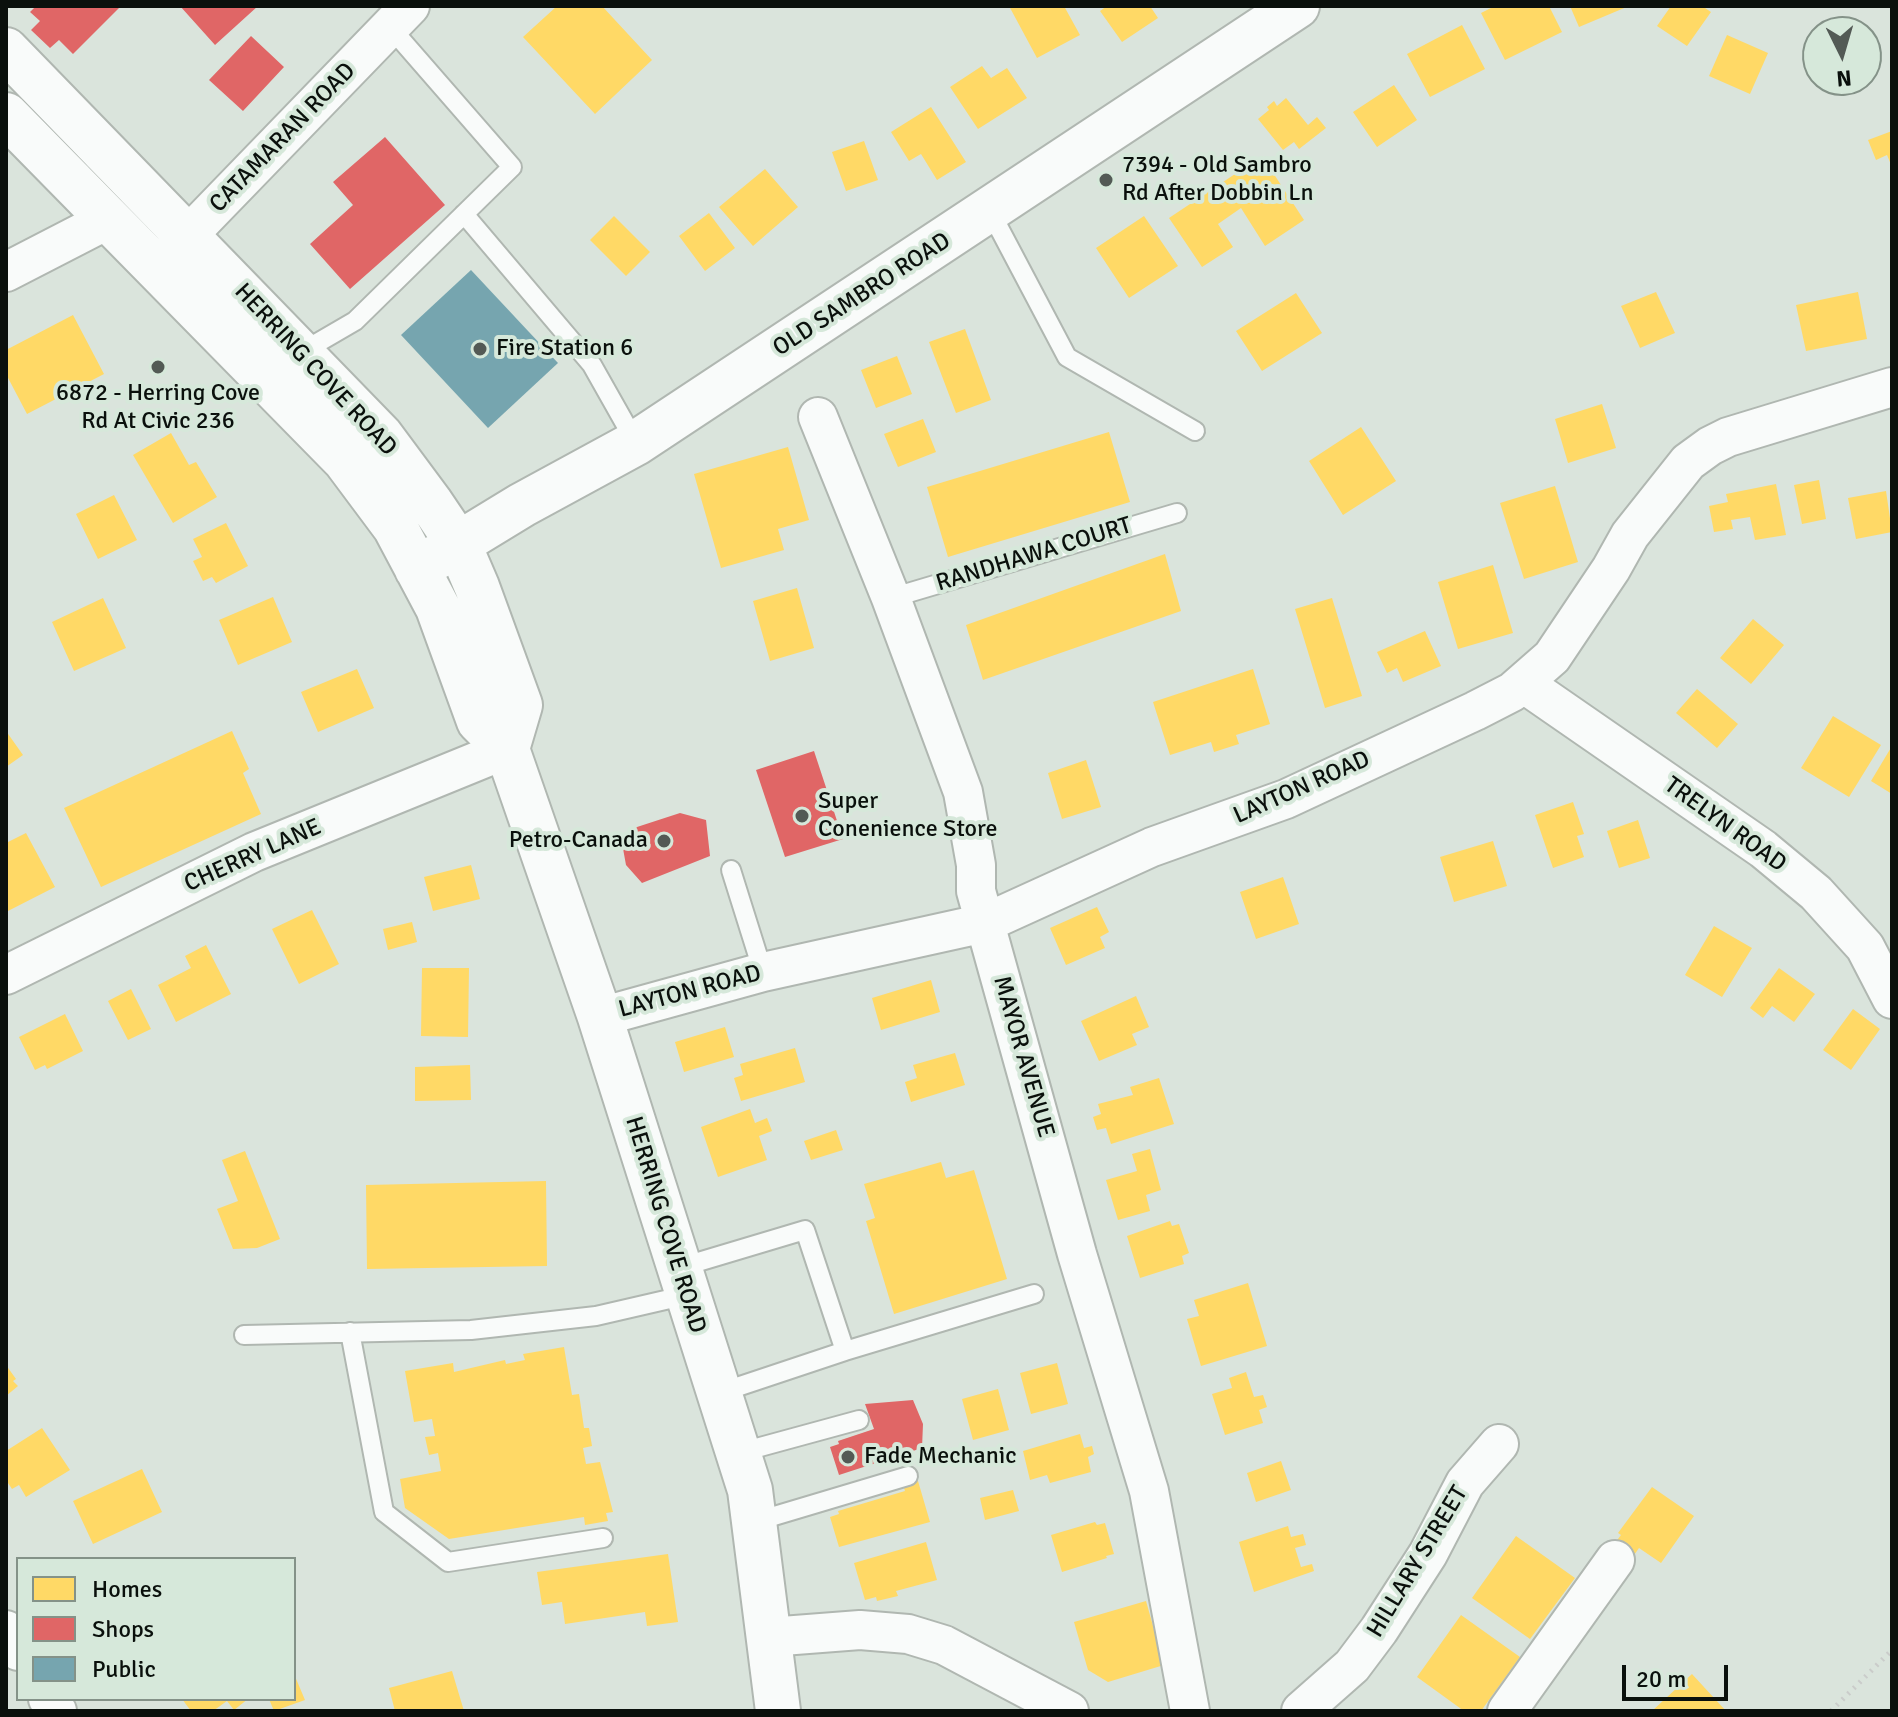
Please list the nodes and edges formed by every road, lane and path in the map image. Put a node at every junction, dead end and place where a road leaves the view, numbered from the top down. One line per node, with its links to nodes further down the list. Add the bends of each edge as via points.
1 (1297, 6): 5 (main road, OLD SAMBRO ROAD)
2 (400, 17): 6 (lane, via 512,167); 8 (street, CATAMARAN ROAD)
3 (6, 50): 8 (main road, HERRING COVE ROAD)
4 (6, 115): 7 (main road, HERRING COVE ROAD)
5 (990, 211): 14 (lane, via 1067,357); 15 (main road, OLD SAMBRO ROAD)
6 (464, 214): 11 (lane, via 355,321); 15 (lane, via 592,365)
7 (107, 220): 9 (main road, HERRING COVE ROAD); 10 (street)
8 (188, 236): 9 (street, CATAMARAN ROAD); 11 (main road, HERRING COVE ROAD)
9 (155, 269): 18 (main road, HERRING COVE ROAD, via 345,460 395,527)
10 (6, 272)
11 (300, 353): 17 (main road, HERRING COVE ROAD, via 381,436)
12 (1892, 387): 20 (street, LAYTON ROAD, via 1728,437 1688,462 1630,535 1552,657)
13 (818, 417): 19 (street, MAYOR AVENUE)
14 (1195, 431)
15 (636, 443): 17 (main road, OLD SAMBRO ROAD)
16 (1177, 513): 19 (lane, RANDHAWA COURT)
17 (459, 545): 18 (main road, OLD SAMBRO ROAD); 21 (main road, HERRING COVE ROAD, via 520,705)
18 (417, 569): 21 (main road, HERRING COVE ROAD, via 438,608 479,721)
19 (891, 598): 23 (street, MAYOR AVENUE, via 963,792)
20 (1523, 683): 23 (street, LAYTON ROAD, via 1475,711 1286,799 1152,847); 26 (street, TRELYN ROAD, via 1763,849 1816,893 1865,947)
21 (507, 749): 25 (street, CHERRY LANE, via 254,852); 27 (main road, HERRING COVE ROAD)
22 (731, 870): 24 (lane)
23 (985, 923): 24 (street, LAYTON ROAD); 47 (street, MAYOR AVENUE, via 1149,1491)
24 (763, 972): 27 (street, LAYTON ROAD)
25 (6, 975)
26 (1892, 999)
27 (600, 1017): 28 (main road, HERRING COVE ROAD)
28 (682, 1281): 30 (lane, via 596,1316 471,1330); 32 (lane, via 805,1230); 33 (main road, HERRING COVE ROAD)
29 (1034, 1294): 32 (lane)
30 (350, 1332): 31 (lane); 39 (lane, via 384,1512 448,1562)
31 (244, 1335)
32 (845, 1351): 33 (lane)
33 (719, 1393): 36 (main road, HERRING COVE ROAD)
34 (859, 1420): 36 (lane)
35 (1499, 1444): 48 (street, HILLARY STREET, via 1465,1483 1379,1630 1352,1666)
36 (738, 1453): 38 (main road, HERRING COVE ROAD)
37 (908, 1476): 38 (lane)
38 (754, 1522): 42 (main road, HERRING COVE ROAD)
39 (603, 1538)
40 (1615, 1560): 49 (street)
41 (6, 1630): 43 (street)
42 (769, 1637): 45 (main road, HERRING COVE ROAD); 46 (street, via 860,1630 908,1634 944,1645)
43 (16, 1648)
44 (1892, 1650): 50 (path)
45 (778, 1711)
46 (1069, 1711)
47 (1190, 1711)
48 (1301, 1711)
49 (1507, 1711)
50 (1831, 1711)

